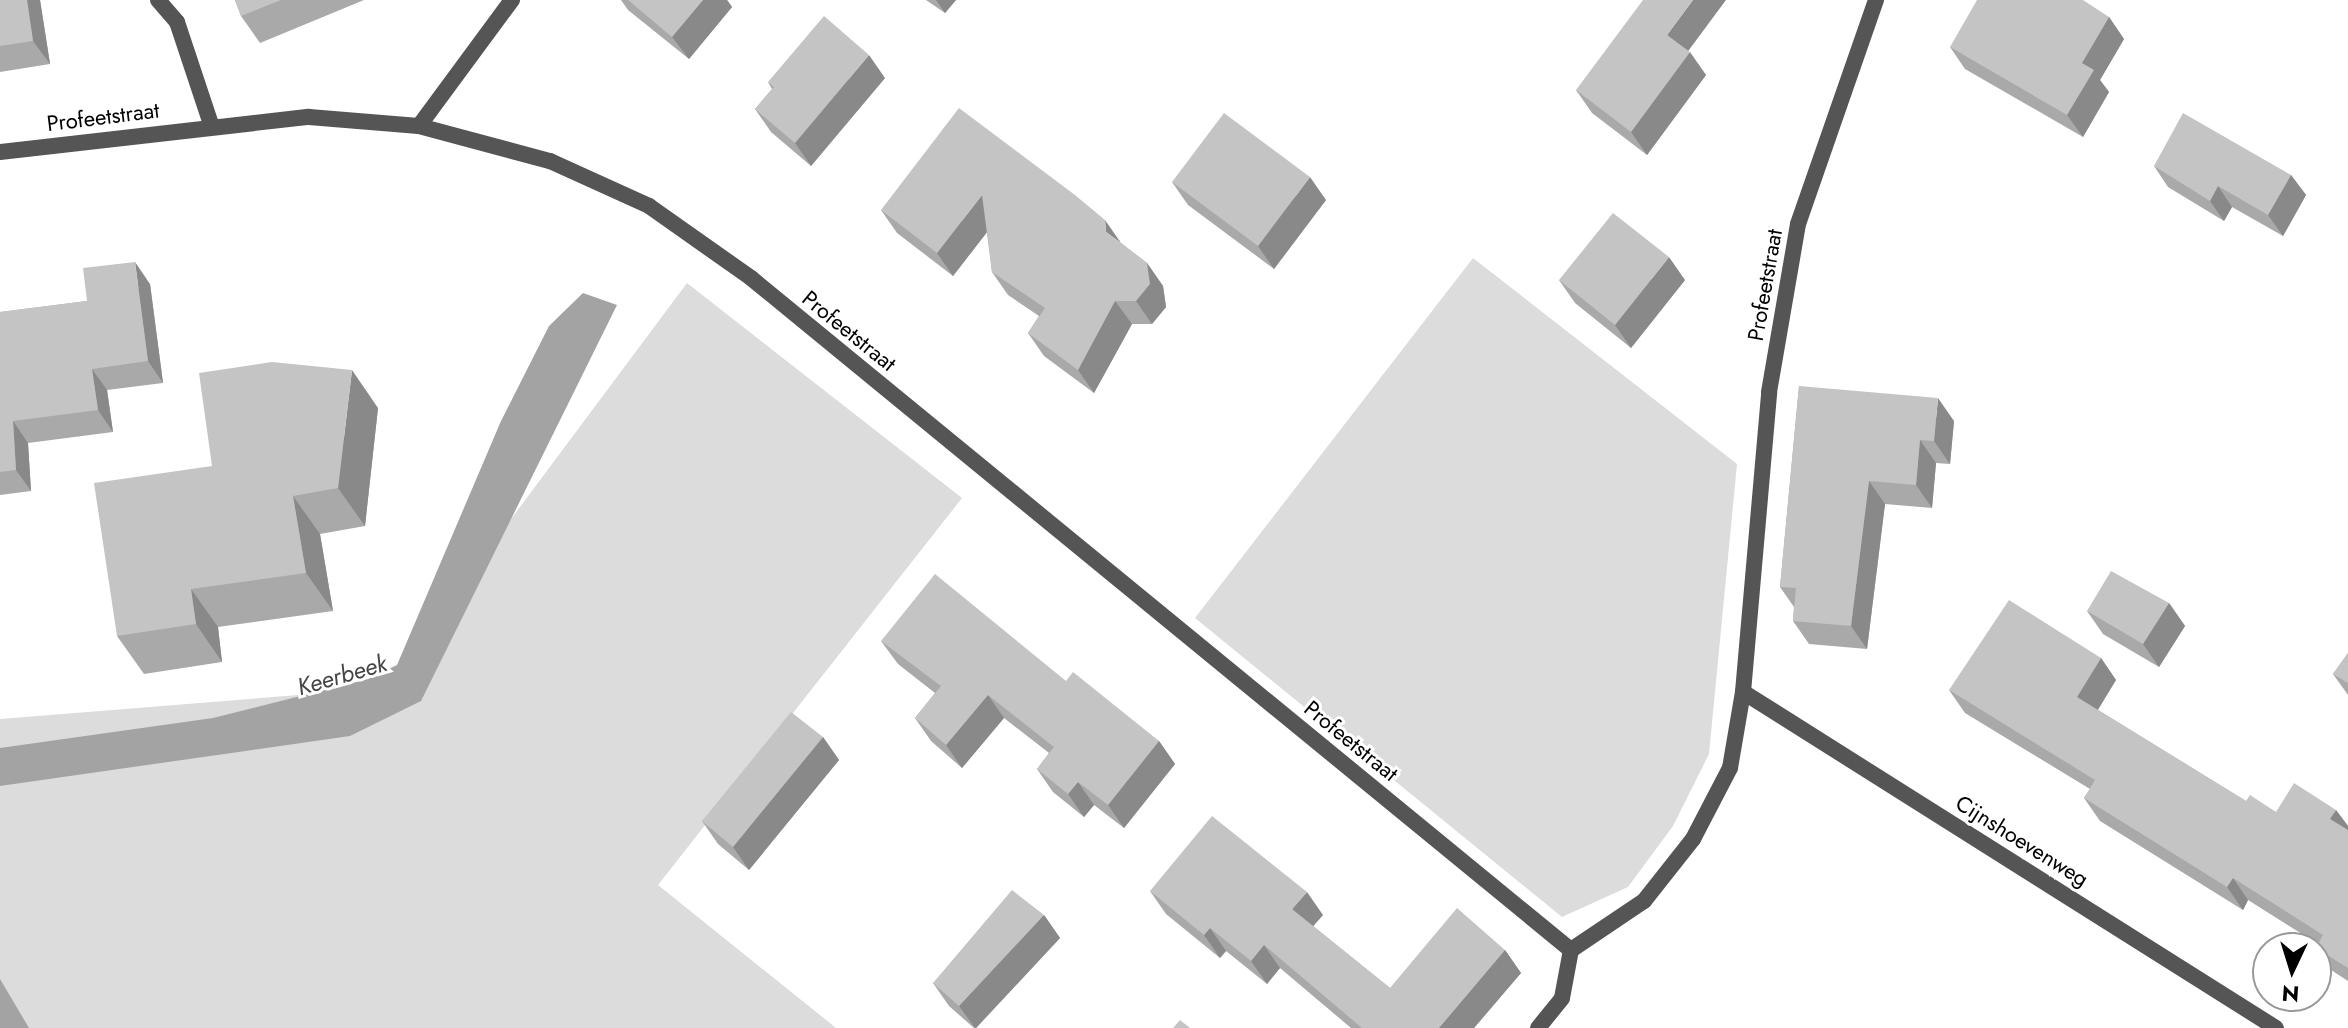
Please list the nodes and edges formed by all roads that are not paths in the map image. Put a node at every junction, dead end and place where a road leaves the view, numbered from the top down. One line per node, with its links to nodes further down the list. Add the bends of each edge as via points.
1 (158, 0): 4 (street, via 177,22)
2 (512, 0): 5 (street)
3 (1876, 0): 7 (street, Profeetstraat, via 1798,224 1769,392)
4 (211, 124): 5 (street, Profeetstraat, via 309,117); 6 (street, Profeetstraat)
5 (419, 126): 8 (street, Profeetstraat, via 550,161 649,206 751,278)
6 (0, 152)
7 (1743, 692): 8 (street, Profeetstraat, via 1730,768 1693,839 1644,901); 10 (street, Cijnshoevenweg)
8 (1571, 950): 9 (street, via 1562,998)
9 (1538, 1028)
10 (2276, 1028)

